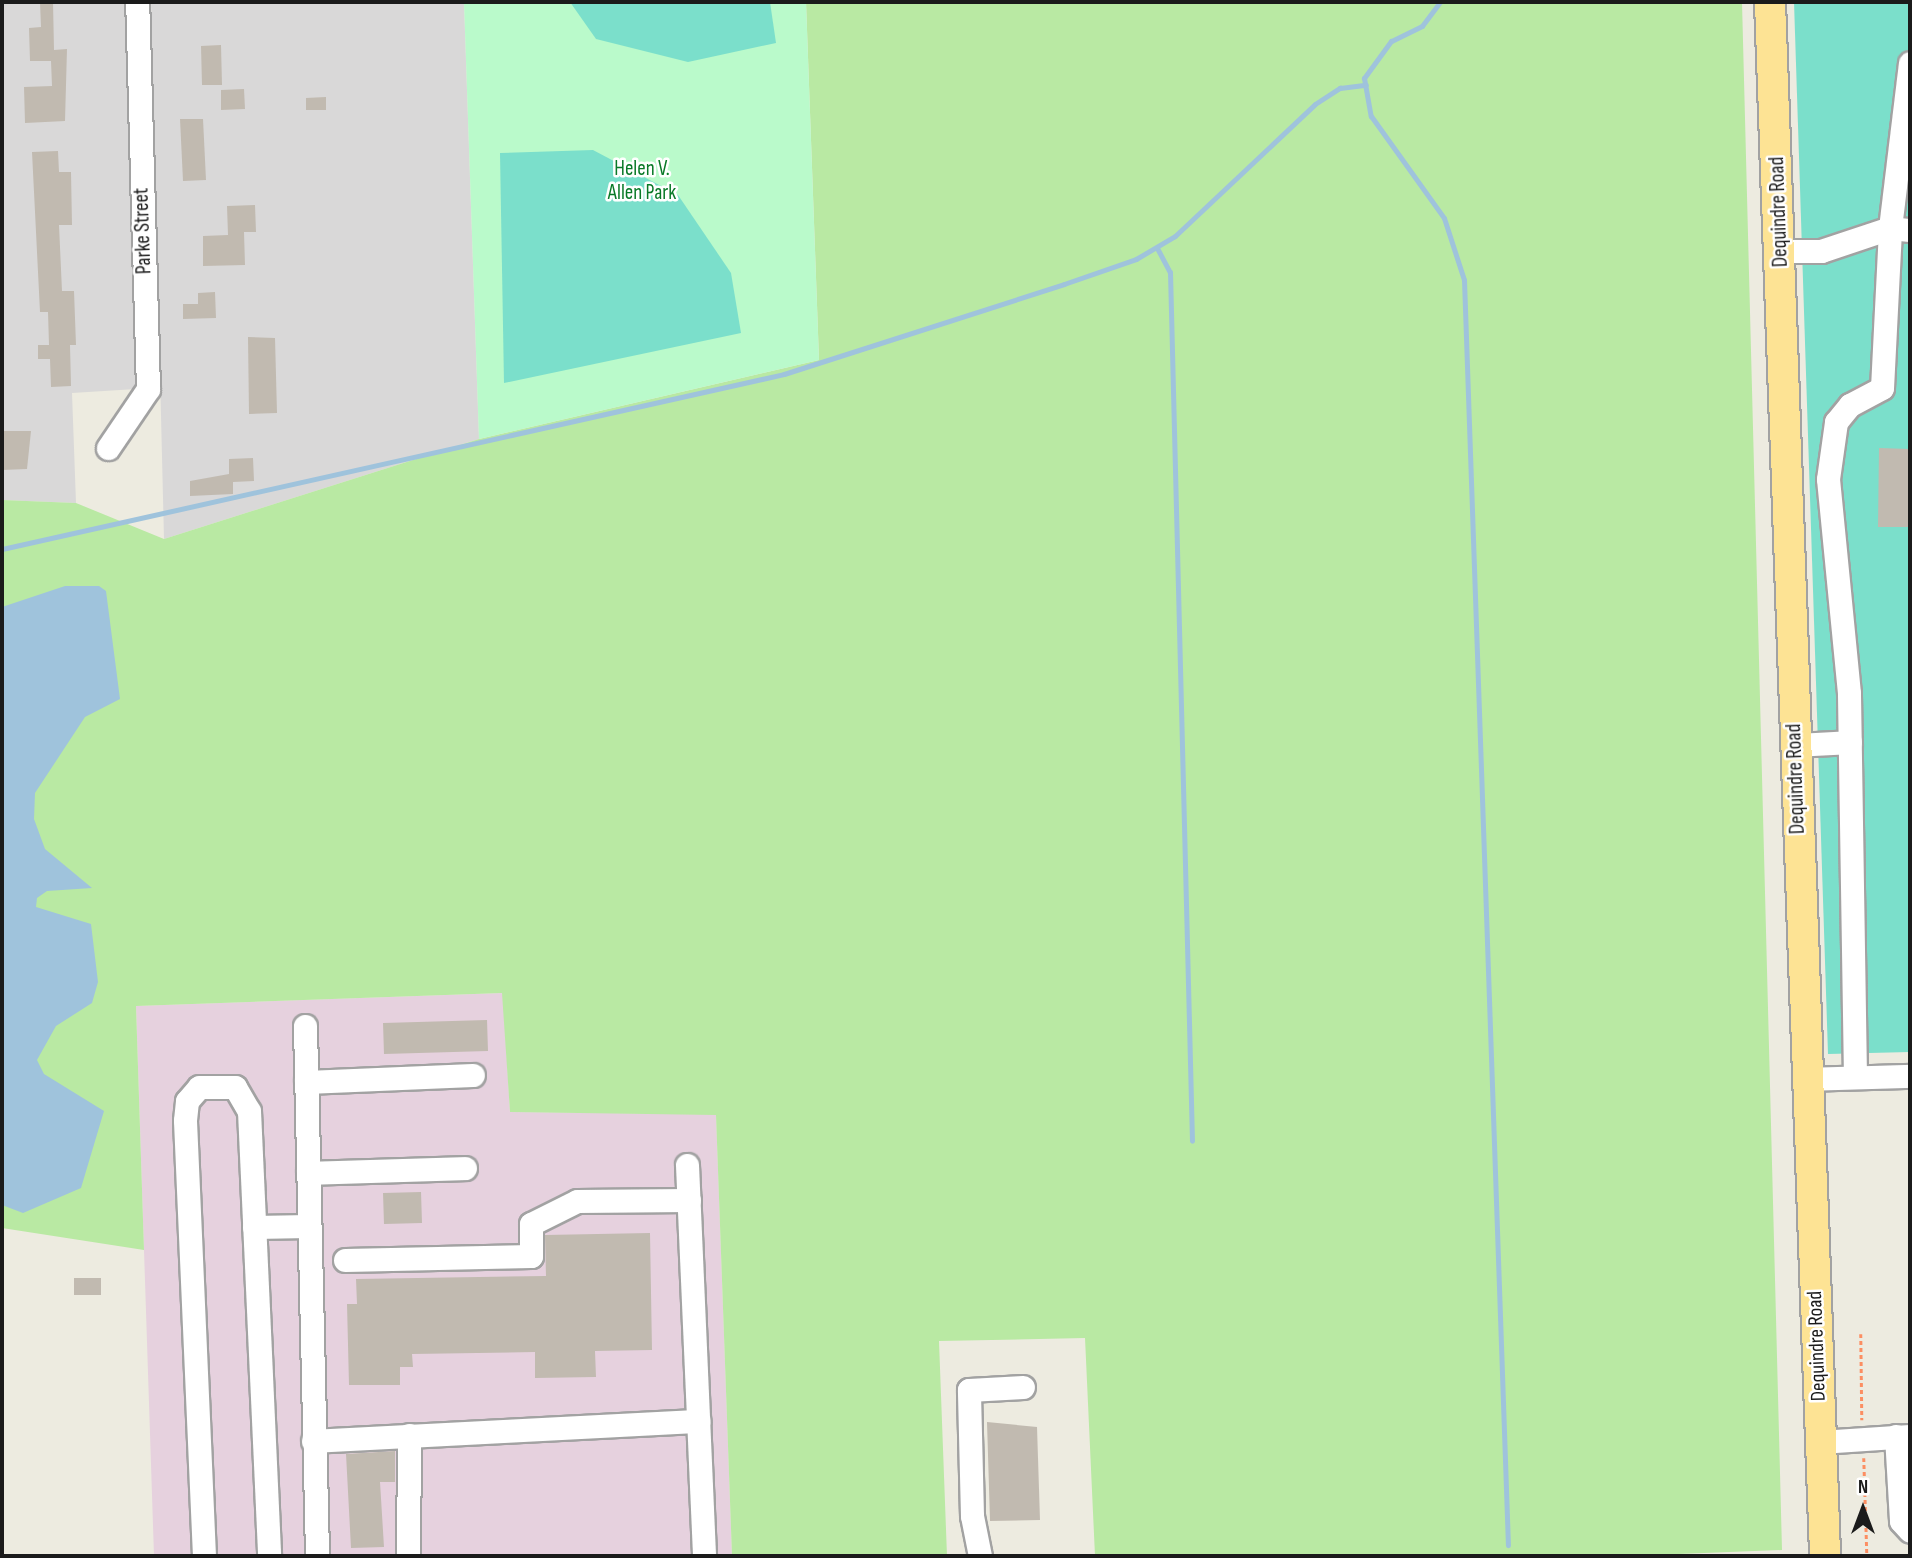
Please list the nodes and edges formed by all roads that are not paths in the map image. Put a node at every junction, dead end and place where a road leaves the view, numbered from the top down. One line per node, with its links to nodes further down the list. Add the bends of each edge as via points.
1 (137, 2): 6 (street, Parke Street, via 148,389)
2 (1770, 2): 5 (main road, Dequindre Road)
3 (1910, 63): 4 (street)
4 (1900, 229): 5 (street, via 1821,251); 7 (street, via 1882,388 1850,405 1836,422 1829,461)
5 (1780, 251): 8 (main road, Dequindre Road)
6 (108, 448)
7 (1850, 742): 8 (street); 12 (street)
8 (1795, 745): 13 (main road, Dequindre Road)
9 (304, 1026): 14 (street)
10 (473, 1075): 14 (street)
11 (1910, 1076): 12 (street)
12 (1854, 1077): 13 (street)
13 (1807, 1079): 27 (main road, Dequindre Road)
14 (306, 1082): 17 (street)
15 (687, 1165): 18 (street)
16 (465, 1168): 17 (street)
17 (308, 1173): 19 (street)
18 (689, 1199): 21 (street, via 576,1201 531,1224 531,1256); 23 (street)
19 (309, 1226): 20 (street); 26 (street)
20 (254, 1227): 29 (street, via 249,1111 235,1087 199,1087 187,1101 185,1120); 30 (street)
21 (345, 1260)
22 (1023, 1387): 34 (street, via 970,1390 972,1516)
23 (698, 1421): 24 (street); 33 (street)
24 (409, 1435): 26 (street); 32 (street)
25 (1903, 1436): 27 (street); 28 (street, via 1901,1521)
26 (313, 1440): 31 (street)
27 (1820, 1442): 35 (main road, Dequindre Road)
28 (1910, 1531)
29 (204, 1556)
30 (270, 1556)
31 (317, 1556)
32 (408, 1556)
33 (704, 1556)
34 (979, 1556)
35 (1825, 1556)

